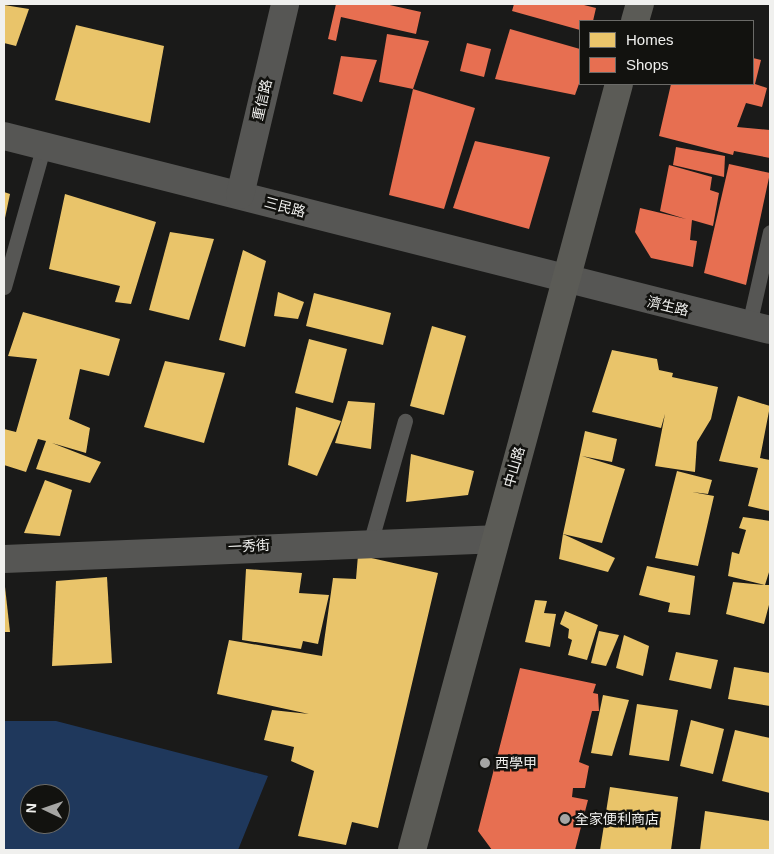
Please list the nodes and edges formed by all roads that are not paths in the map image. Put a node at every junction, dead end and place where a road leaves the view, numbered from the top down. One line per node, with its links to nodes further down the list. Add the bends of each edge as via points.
1 (285, 4): 7 (street, 重信路)
2 (640, 4): 3 (main road)
3 (635, 20)
4 (619, 85): 9 (main road, 中山路)
5 (4, 136): 6 (street, 三民路)
6 (44, 145): 7 (street, 三民路); 10 (lane)
7 (240, 196): 9 (street, 三民路)
8 (770, 232): 11 (lane)
9 (566, 282): 11 (street, 濟生路); 13 (main road, 中山路)
10 (4, 288)
11 (759, 327)
12 (405, 421): 14 (lane)
13 (494, 539): 14 (street, 一秀街); 16 (main road, 中山路)
14 (371, 540): 15 (street, 一秀街)
15 (4, 559)
16 (412, 850)

